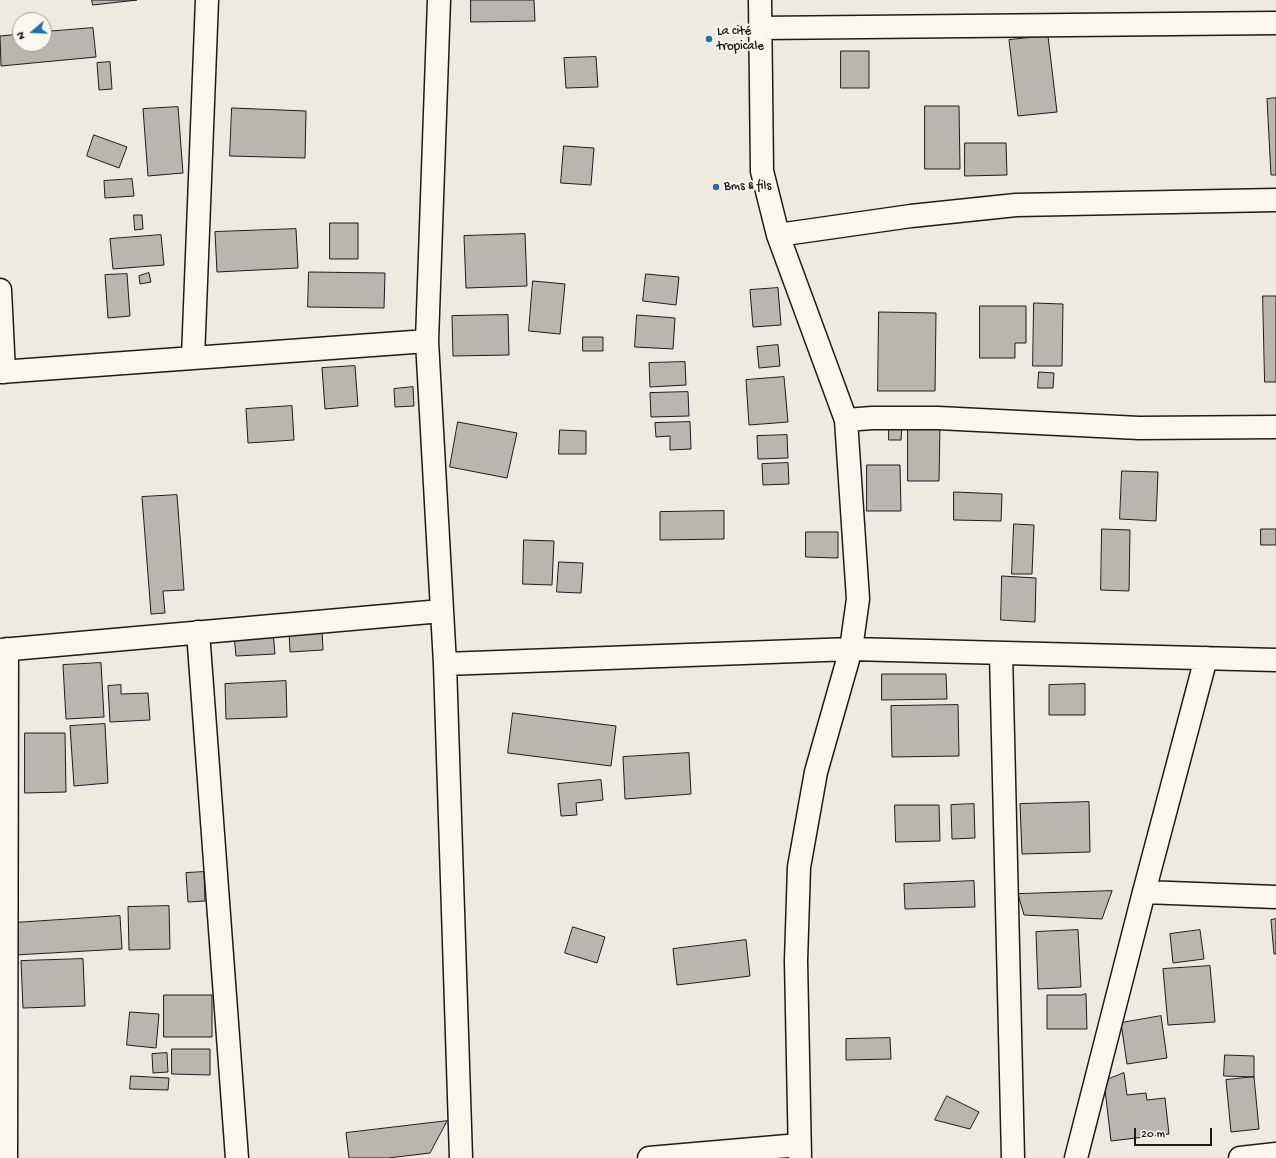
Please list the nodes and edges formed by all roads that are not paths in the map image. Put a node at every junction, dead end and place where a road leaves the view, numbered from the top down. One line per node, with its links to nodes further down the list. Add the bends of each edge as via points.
1 (207, 0): 10 (street)
2 (439, 0): 9 (street)
3 (760, 0): 5 (street)
4 (1276, 24): 5 (street)
5 (760, 28): 7 (street, via 762,171)
6 (1276, 200): 7 (street, via 1016,205 911,216)
7 (778, 235): 12 (street)
8 (0, 290): 11 (street)
9 (426, 341): 10 (street); 14 (street)
10 (193, 358): 11 (street)
11 (2, 372)
12 (846, 420): 13 (street, via 938,418 1139,428); 17 (street, via 858,599)
13 (1276, 427)
14 (441, 610): 15 (street); 21 (street)
15 (198, 632): 16 (street); 27 (street)
16 (3, 649): 26 (street)
17 (852, 649): 18 (street); 21 (street); 24 (street, via 816,772 799,867 796,961)
18 (1001, 653): 19 (street); 30 (street)
19 (1206, 658): 20 (street); 22 (street)
20 (1276, 660)
21 (445, 664): 28 (street)
22 (1144, 892): 23 (street); 31 (street)
23 (1276, 897)
24 (800, 1151): 29 (street)
25 (1276, 1154): 32 (street)
26 (6, 1158)
27 (237, 1158)
28 (461, 1158)
29 (649, 1158)
30 (1013, 1158)
31 (1076, 1158)
32 (1240, 1158)

